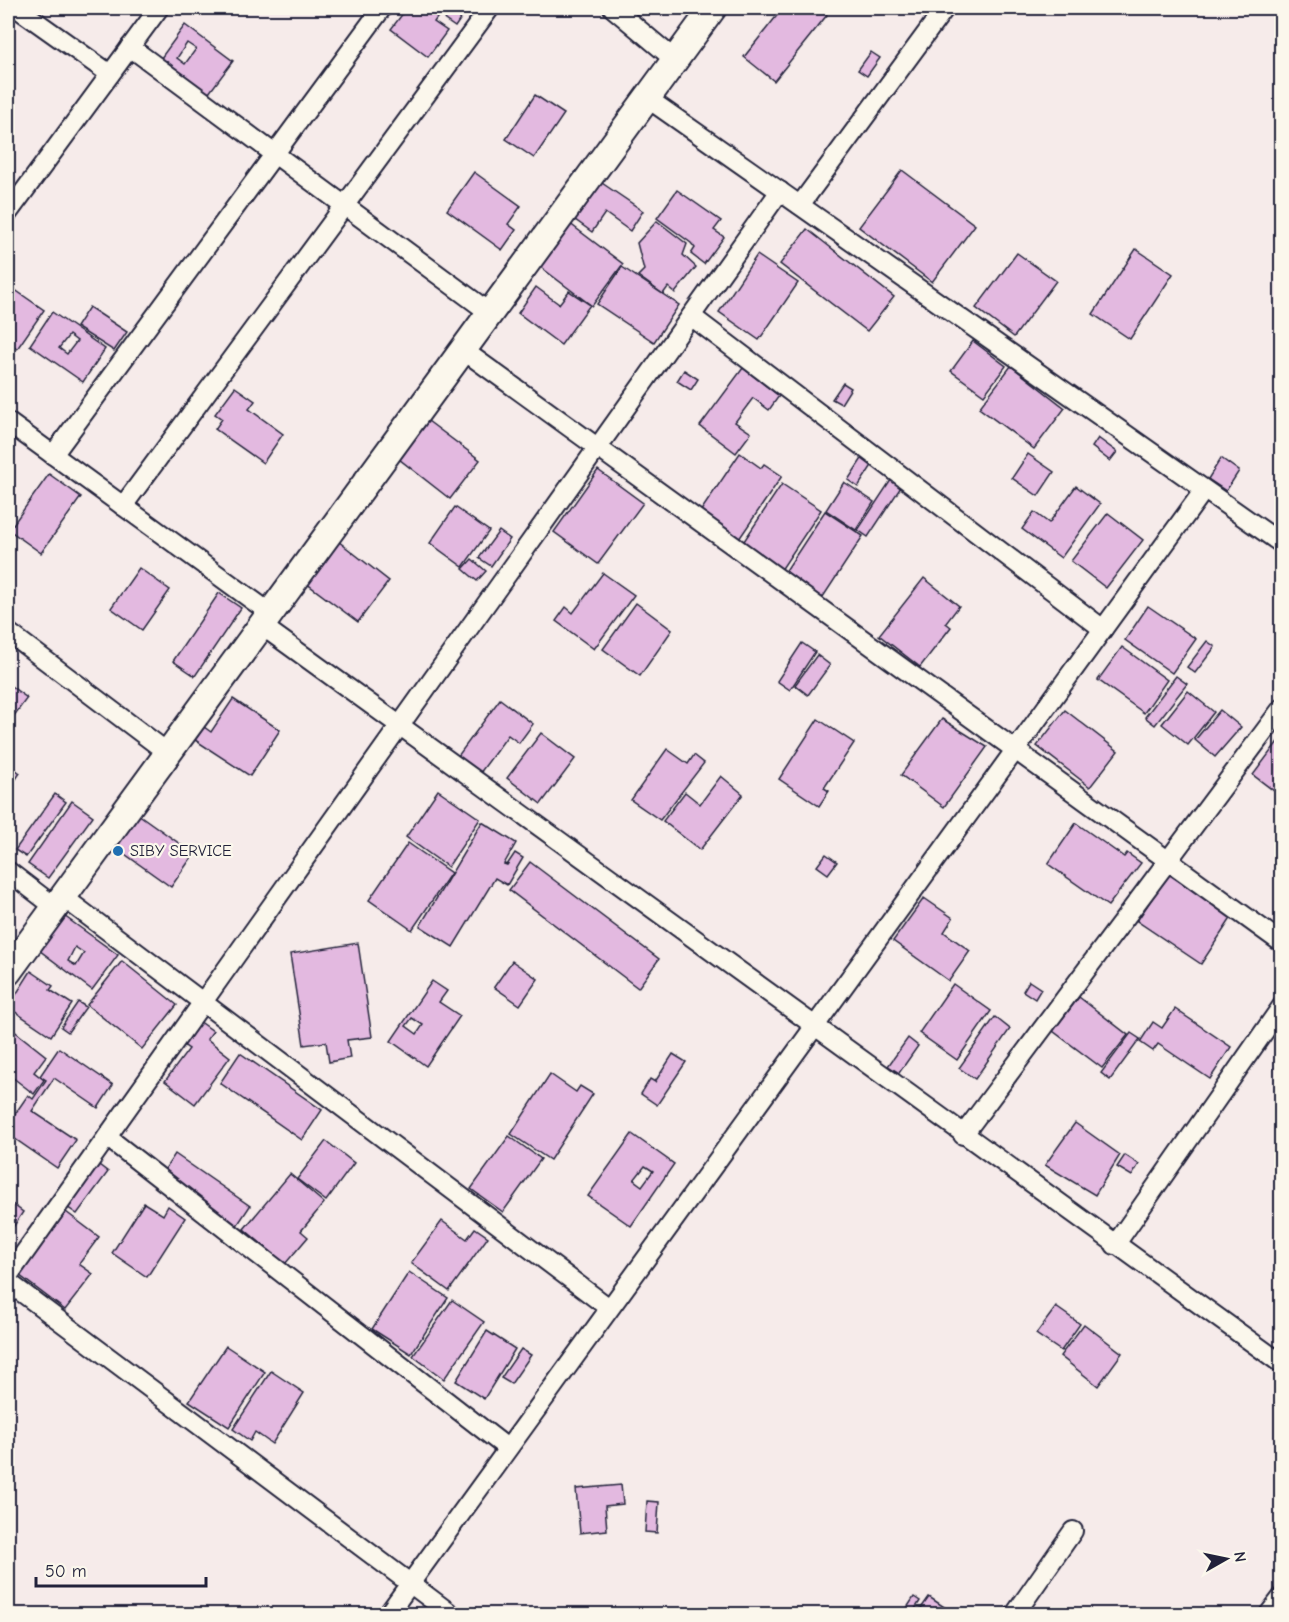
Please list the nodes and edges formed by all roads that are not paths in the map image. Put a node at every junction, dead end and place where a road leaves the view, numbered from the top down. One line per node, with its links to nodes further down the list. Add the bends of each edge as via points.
1 (17, 8): 10 (street)
2 (159, 8): 8 (street)
3 (382, 8): 12 (street)
4 (490, 8): 14 (street)
5 (613, 8): 9 (street)
6 (713, 8): 9 (street)
7 (945, 8): 15 (street)
8 (130, 46): 10 (street); 12 (street)
9 (675, 60): 11 (street)
10 (110, 74): 16 (street)
11 (647, 98): 13 (street); 17 (street)
12 (275, 154): 14 (street); 22 (street)
13 (780, 191): 15 (street); 18 (street)
14 (344, 205): 17 (street); 24 (street)
15 (800, 205): 23 (street)
16 (8, 213)
17 (490, 313): 19 (street)
18 (691, 316): 21 (street); 27 (street)
19 (463, 350): 21 (street); 26 (street)
20 (8, 422): 22 (street)
21 (598, 447): 30 (street); 31 (street)
22 (53, 455): 24 (street)
23 (1204, 490): 25 (street); 27 (street)
24 (123, 506): 26 (street)
25 (1281, 544)
26 (266, 619): 30 (street); 32 (street)
27 (1103, 629): 31 (street)
28 (8, 632): 32 (street)
29 (1281, 708): 33 (street)
30 (399, 726): 38 (street); 40 (street)
31 (1015, 750): 33 (street); 40 (street)
32 (168, 753): 35 (street)
33 (1168, 860): 36 (street); 41 (street)
34 (8, 871): 35 (street)
35 (59, 902): 37 (street); 38 (street)
36 (1281, 943)
37 (8, 972)
38 (203, 1002): 42 (street); 46 (street)
39 (1281, 1006): 43 (street)
40 (814, 1027): 41 (street); 46 (street)
41 (963, 1135): 43 (street)
42 (107, 1137): 44 (street); 48 (street)
43 (1115, 1245): 47 (street)
44 (8, 1276)
45 (8, 1282): 50 (street)
46 (609, 1308): 48 (street)
47 (1281, 1364)
48 (507, 1448): 50 (street)
49 (1073, 1531): 54 (street)
50 (409, 1583): 52 (street); 53 (street)
51 (1281, 1597): 55 (street)
52 (388, 1614)
53 (451, 1614)
54 (1015, 1614)
55 (1269, 1614)

